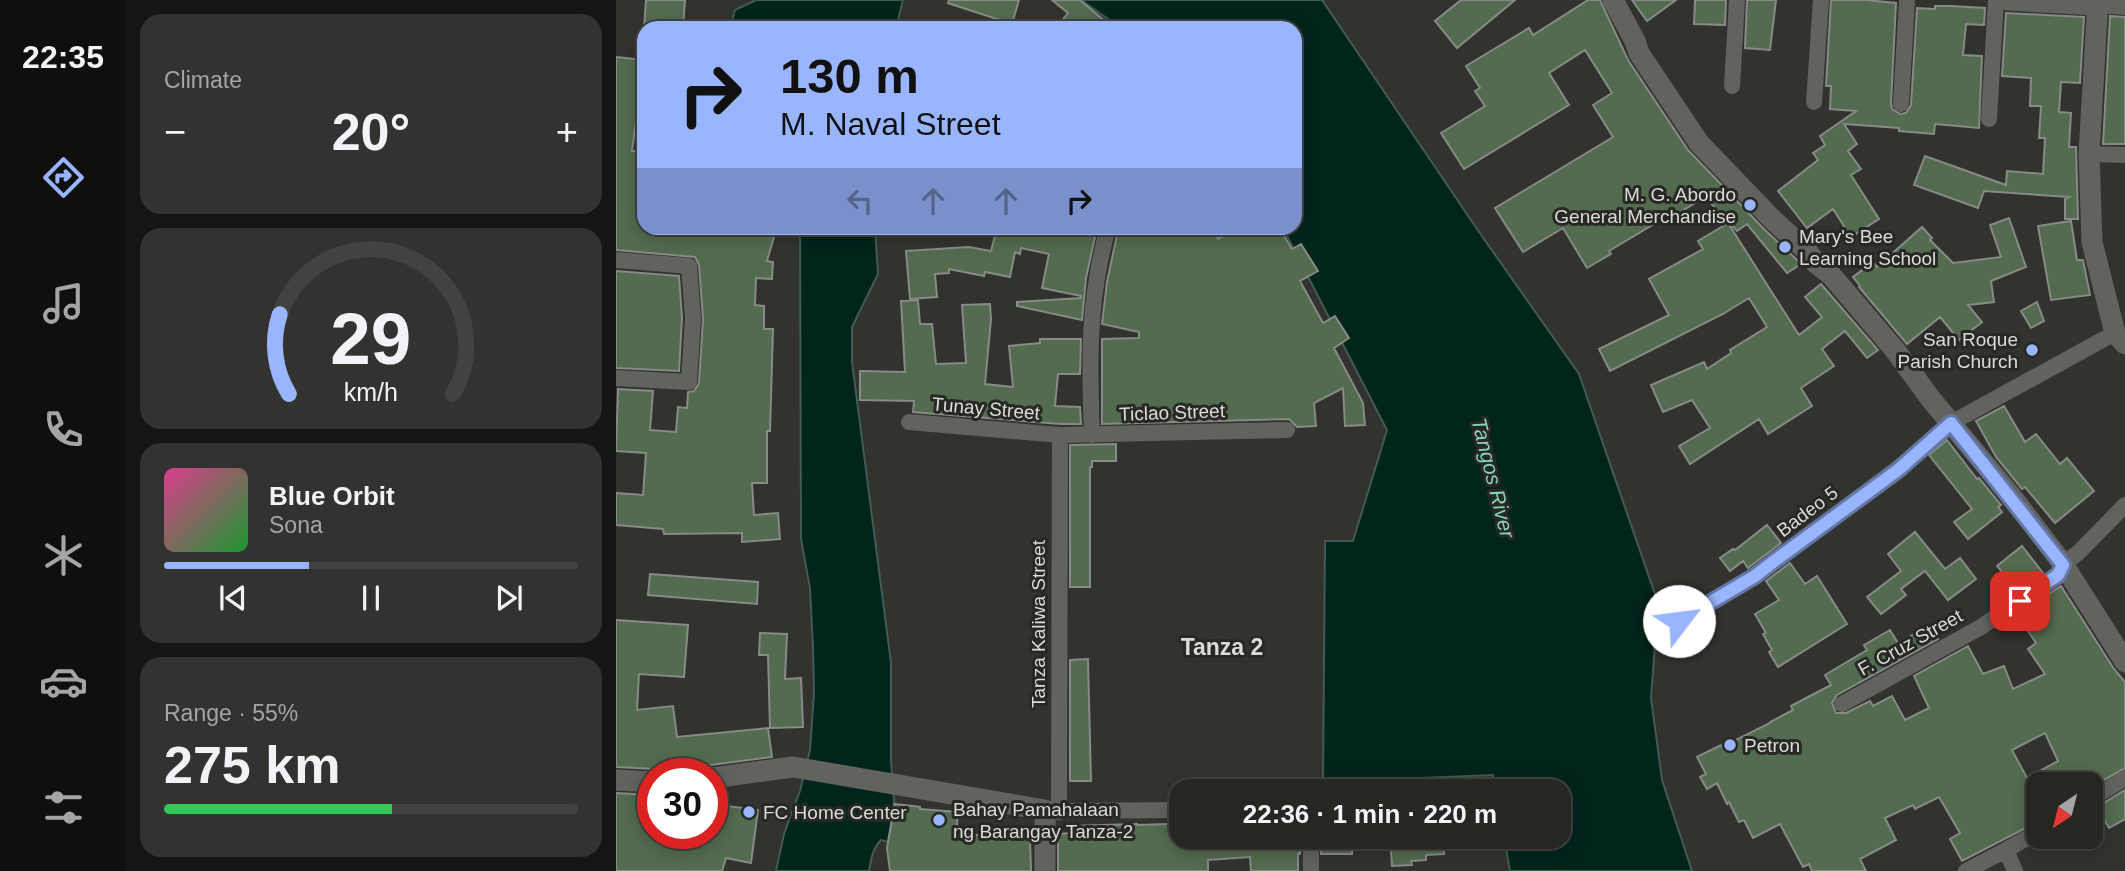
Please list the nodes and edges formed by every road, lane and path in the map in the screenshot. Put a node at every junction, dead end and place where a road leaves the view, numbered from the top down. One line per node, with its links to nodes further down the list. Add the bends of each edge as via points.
1 (1613, 0): 20 (main road, via 1639,52 1699,143 1844,289)
2 (1737, 0): 9 (street)
3 (1821, 0): 10 (street)
4 (1907, 0): 11 (street)
5 (1996, 0): 12 (street)
6 (2007, 0): 7 (main road)
7 (2098, 3): 8 (street); 13 (main road)
8 (2125, 7)
9 (1732, 86)
10 (1814, 102)
11 (1901, 104)
12 (1989, 120)
13 (2089, 154): 14 (street); 17 (main road, via 2091,242)
14 (2125, 155)
15 (1106, 235): 23 (street, via 1094,291 1089,365)
16 (616, 260): 18 (street, via 689,266 693,318 689,382)
17 (2120, 338): 20 (street, Badeo 5)
18 (616, 378)
19 (909, 422): 22 (street, Tunay Street)
20 (1951, 423): 25 (main road); 26 (street, Badeo 5, via 1898,470 1765,568)
21 (1287, 430): 23 (street, Ticlao Street)
22 (1060, 435): 23 (street, Ticlao Street); 35 (street, Tanza Kaliwa Street)
23 (1092, 435)
24 (2125, 505): 25 (street, F. Cruz Street)
25 (2063, 565): 27 (main road); 28 (street, F. Cruz Street, via 2058,575 1981,626)
26 (1679, 621)
27 (2125, 662)
28 (1842, 704)
29 (728, 776): 35 (main road, via 793,767)
30 (2125, 778): 33 (street)
31 (616, 780): 32 (main road)
32 (637, 781)
33 (2104, 791)
34 (1169, 810): 35 (street)
35 (1052, 811): 39 (main road)
36 (2026, 838): 38 (street)
37 (1311, 849): 40 (street)
38 (2006, 850): 41 (street); 42 (street)
39 (1045, 871)
40 (1311, 871)
41 (1966, 871)
42 (2015, 871)

